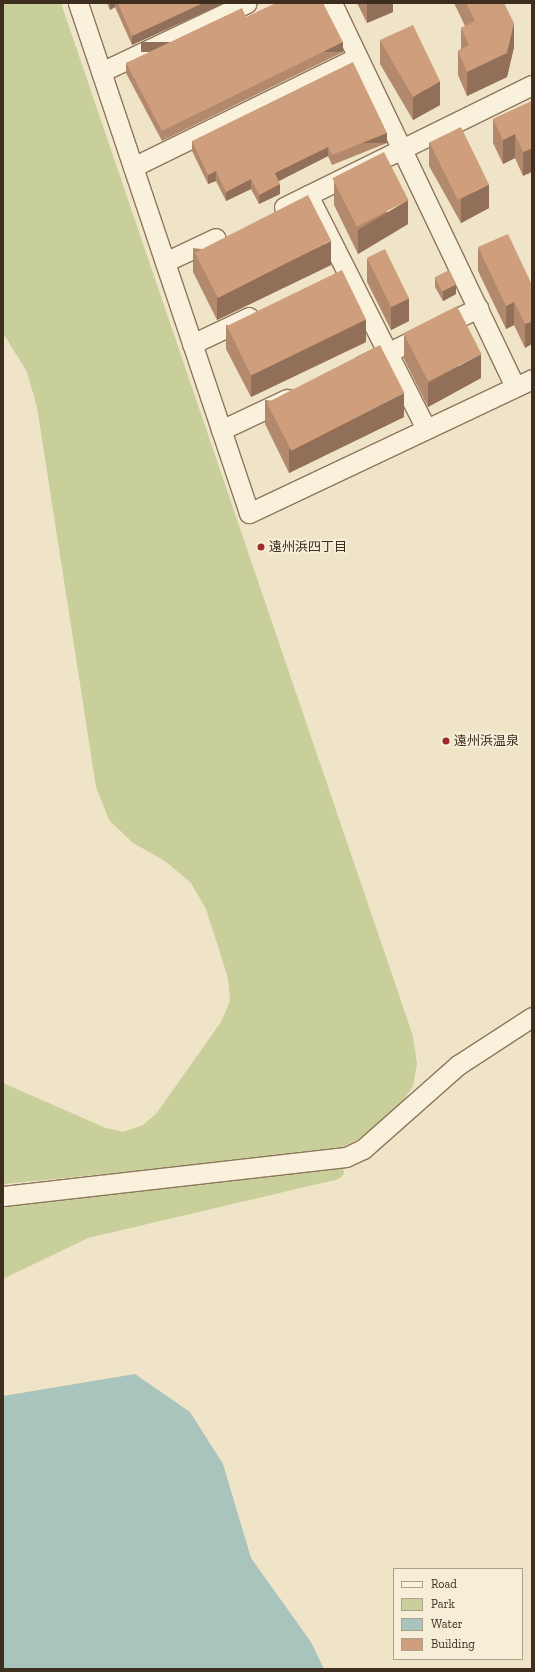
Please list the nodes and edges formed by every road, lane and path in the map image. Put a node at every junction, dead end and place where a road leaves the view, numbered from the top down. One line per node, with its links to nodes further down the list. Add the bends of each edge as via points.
1 (78, 3): 5 (street)
2 (247, 3): 5 (street)
3 (332, 3): 4 (street)
4 (358, 57): 7 (street); 8 (street)
5 (101, 72): 8 (street)
6 (532, 85): 7 (street)
7 (402, 149): 9 (street); 14 (street)
8 (133, 167): 12 (street)
9 (308, 196): 10 (street); 16 (street, via 339,273)
10 (265, 215)
11 (236, 229): 12 (street)
12 (165, 262): 15 (street)
13 (269, 307): 15 (street)
14 (478, 308): 16 (street); 18 (street)
15 (192, 344): 21 (street)
16 (388, 353): 17 (street); 20 (street)
17 (344, 373)
18 (524, 383): 20 (street)
19 (301, 393): 21 (street)
20 (426, 429): 21 (street, via 249,513)
21 (221, 430)
22 (532, 1016): 24 (street)
23 (532, 1032): 24 (street)
24 (474, 1054): 25 (street, via 363,1149 346,1157)
25 (3, 1196)

